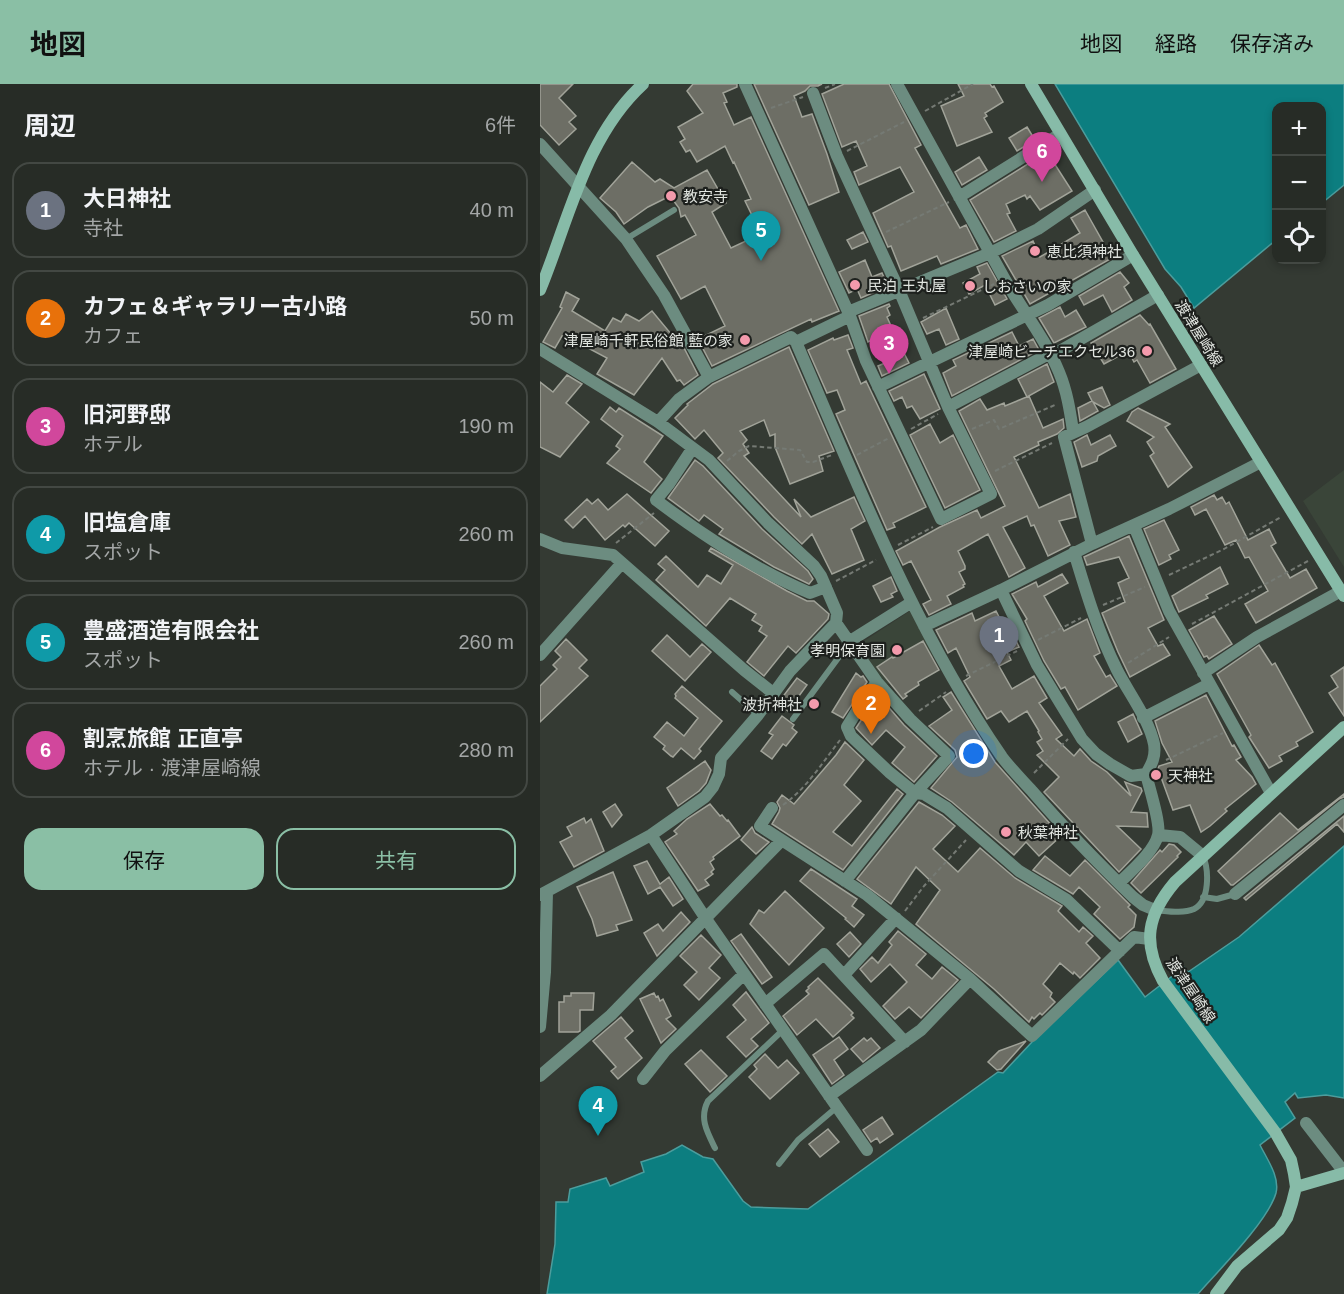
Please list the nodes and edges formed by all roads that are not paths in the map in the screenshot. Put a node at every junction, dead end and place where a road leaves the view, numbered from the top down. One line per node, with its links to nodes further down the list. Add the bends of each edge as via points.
1 (745, 84): 18 (street)
2 (897, 84): 10 (street)
3 (1030, 84): 6 (main road, 渡津屋崎線)
4 (640, 85): 8 (main road, via 594,151)
5 (813, 93): 16 (street, via 837,156)
6 (1060, 134): 9 (main road, 渡津屋崎線); 10 (street)
7 (540, 144): 8 (street)
8 (578, 186): 12 (street); 15 (main road)
9 (1095, 190): 13 (street, via 1038,229); 14 (main road, 渡津屋崎線)
10 (959, 197): 13 (street)
11 (674, 210): 12 (lane)
12 (626, 239): 25 (street, via 664,295)
13 (990, 253): 16 (street); 19 (street)
14 (1133, 255): 17 (main road, 渡津屋崎線); 19 (street)
15 (540, 290)
16 (899, 290): 18 (street); 23 (street)
17 (1158, 295): 22 (street); 24 (main road, 渡津屋崎線)
18 (849, 314): 20 (street); 26 (street)
19 (1027, 315): 22 (street); 23 (street)
20 (796, 342): 25 (street, via 791,337); 40 (street)
21 (540, 349): 28 (street)
22 (1051, 356): 27 (street); 29 (street, via 1068,399)
23 (929, 363): 26 (street); 27 (street)
24 (1201, 365): 29 (street); 31 (main road, 渡津屋崎線)
25 (709, 377): 28 (street, via 679,399)
26 (878, 387): 27 (street, via 941,519 991,494)
27 (948, 407)
28 (658, 422): 30 (street)
29 (1069, 434): 34 (street)
30 (692, 449): 37 (street, via 717,468 814,566); 37 (street, via 656,500 788,584 810,593)
31 (1261, 462): 32 (street); 39 (main road, 渡津屋崎線)
32 (1134, 526): 34 (street); 45 (street, via 1180,631)
33 (540, 539): 36 (street, via 562,548 606,553)
34 (1092, 544): 35 (street)
35 (1074, 552): 38 (street); 50 (street, via 1092,610)
36 (622, 562): 44 (street); 48 (street)
37 (826, 587): 41 (street, via 837,613)
38 (1001, 590): 42 (street); 53 (street, via 1036,665 1077,731 1110,764 1131,776)
39 (1342, 594): 45 (street, via 1257,638)
40 (912, 602): 42 (street); 43 (street)
41 (836, 623): 43 (street); 48 (street)
42 (924, 626): 63 (street, via 1004,759)
43 (850, 641): 46 (street); 51 (lane)
44 (540, 655)
45 (1206, 679): 50 (street); 55 (street)
46 (877, 682): 54 (street, via 848,726 851,736); 54 (street, via 949,756)
47 (732, 692): 49 (lane)
48 (773, 693): 49 (street)
49 (758, 715): 58 (street, via 721,758 713,787 705,797)
50 (1143, 718): 53 (street, via 1154,744 1154,758)
51 (794, 719)
52 (1344, 727): 55 (main road, 渡津屋崎線)
53 (1146, 774): 59 (street)
54 (915, 793): 62 (street); 71 (street, via 947,808 1019,871 1067,900)
55 (1271, 794): 61 (main road, 渡津屋崎線)
56 (1344, 805): 65 (street)
57 (772, 808): 60 (street, via 760,826)
58 (651, 835): 64 (street); 69 (street)
59 (1159, 835): 61 (street, via 1180,837); 63 (street)
60 (781, 841): 62 (street); 69 (street)
61 (1203, 856): 66 (lane, via 1208,868); 67 (main road, 渡津屋崎線, via 1175,882)
62 (845, 881): 68 (street)
63 (1119, 883): 67 (street, via 1143,905)
64 (543, 893): 76 (street, via 545,972)
65 (1235, 894): 66 (lane, via 1217,899)
66 (1203, 897): 67 (lane, via 1193,909)
67 (1155, 910): 70 (main road, 渡津屋崎線)
68 (897, 918): 73 (street); 74 (street)
69 (706, 919): 72 (street); 79 (street, via 611,1016)
70 (1149, 939): 71 (street, via 1134,937); 88 (main road, 渡津屋崎線, via 1155,967 1163,981 1275,1132 1291,1160)
71 (1120, 951): 74 (street, via 1032,1036)
72 (744, 974): 75 (street); 80 (street, via 665,1051)
73 (844, 975): 75 (street, via 824,954); 78 (street)
74 (969, 979): 78 (street)
75 (765, 1004): 77 (street)
76 (540, 1027)
77 (783, 1030): 81 (street); 84 (lane, via 708,1101 704,1108 705,1126)
78 (905, 1042): 81 (street)
79 (540, 1076)
80 (643, 1079)
81 (829, 1096): 82 (street)
82 (837, 1107): 85 (street); 86 (lane, via 798,1140)
83 (1306, 1123): 87 (street)
84 (715, 1148)
85 (867, 1150)
86 (779, 1164)
87 (1344, 1172): 88 (main road)
88 (1296, 1187): 89 (main road, 渡津屋崎線, via 1287,1218 1279,1230 1237,1266)
89 (1216, 1294)

